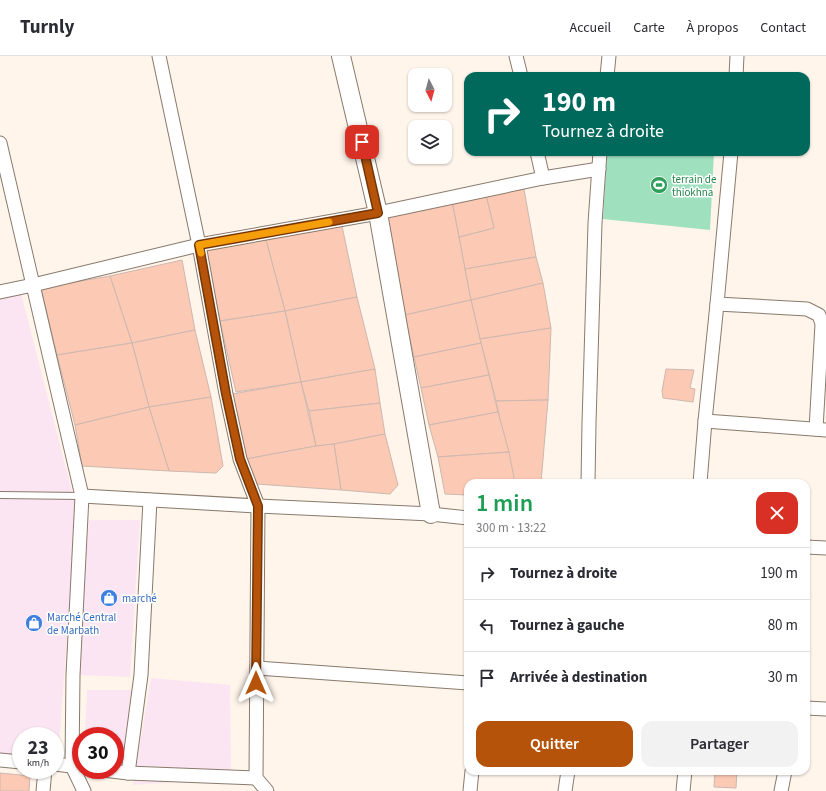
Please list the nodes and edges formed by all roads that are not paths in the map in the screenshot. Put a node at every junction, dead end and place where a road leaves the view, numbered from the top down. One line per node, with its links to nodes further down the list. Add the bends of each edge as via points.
1 (159, 56): 16 (street)
2 (341, 56): 15 (street)
3 (516, 56): 6 (street)
4 (609, 56): 7 (street)
5 (737, 56): 8 (street)
6 (519, 72)
7 (607, 72)
8 (736, 72)
9 (0, 143): 17 (street)
10 (538, 156): 14 (street)
11 (600, 156): 13 (street)
12 (731, 156): 19 (street)
13 (599, 169): 14 (street); 22 (street, via 595,223)
14 (543, 178): 15 (street)
15 (378, 213): 16 (street); 28 (street)
16 (199, 245): 17 (street); 27 (street, via 240,459)
17 (33, 285): 18 (street); 25 (street)
18 (0, 292)
19 (717, 304): 20 (street); 21 (street, via 807,309 819,314 822,324)
20 (705, 421): 21 (street); 23 (street)
21 (821, 430)
22 (588, 479)
23 (700, 479)
24 (0, 495): 25 (lane)
25 (82, 496): 26 (street); 36 (street, via 73,675)
26 (150, 500): 27 (street); 40 (street, via 141,675)
27 (258, 506): 28 (street); 32 (street)
28 (430, 514): 29 (street)
29 (464, 518)
30 (810, 547): 31 (street)
31 (826, 548)
32 (256, 668): 33 (street); 45 (street)
33 (464, 683)
34 (810, 708): 35 (street)
35 (826, 709)
36 (75, 727)
37 (0, 760): 38 (street)
38 (12, 761)
39 (124, 773): 40 (street)
40 (128, 773): 45 (street)
41 (472, 775): 51 (street)
42 (567, 775): 52 (street)
43 (685, 775): 53 (street)
44 (783, 775): 54 (street)
45 (256, 778): 50 (street)
46 (44, 779): 48 (street)
47 (80, 779): 49 (street)
48 (43, 791)
49 (84, 791)
50 (267, 791)
51 (470, 791)
52 (565, 791)
53 (683, 791)
54 (781, 791)

